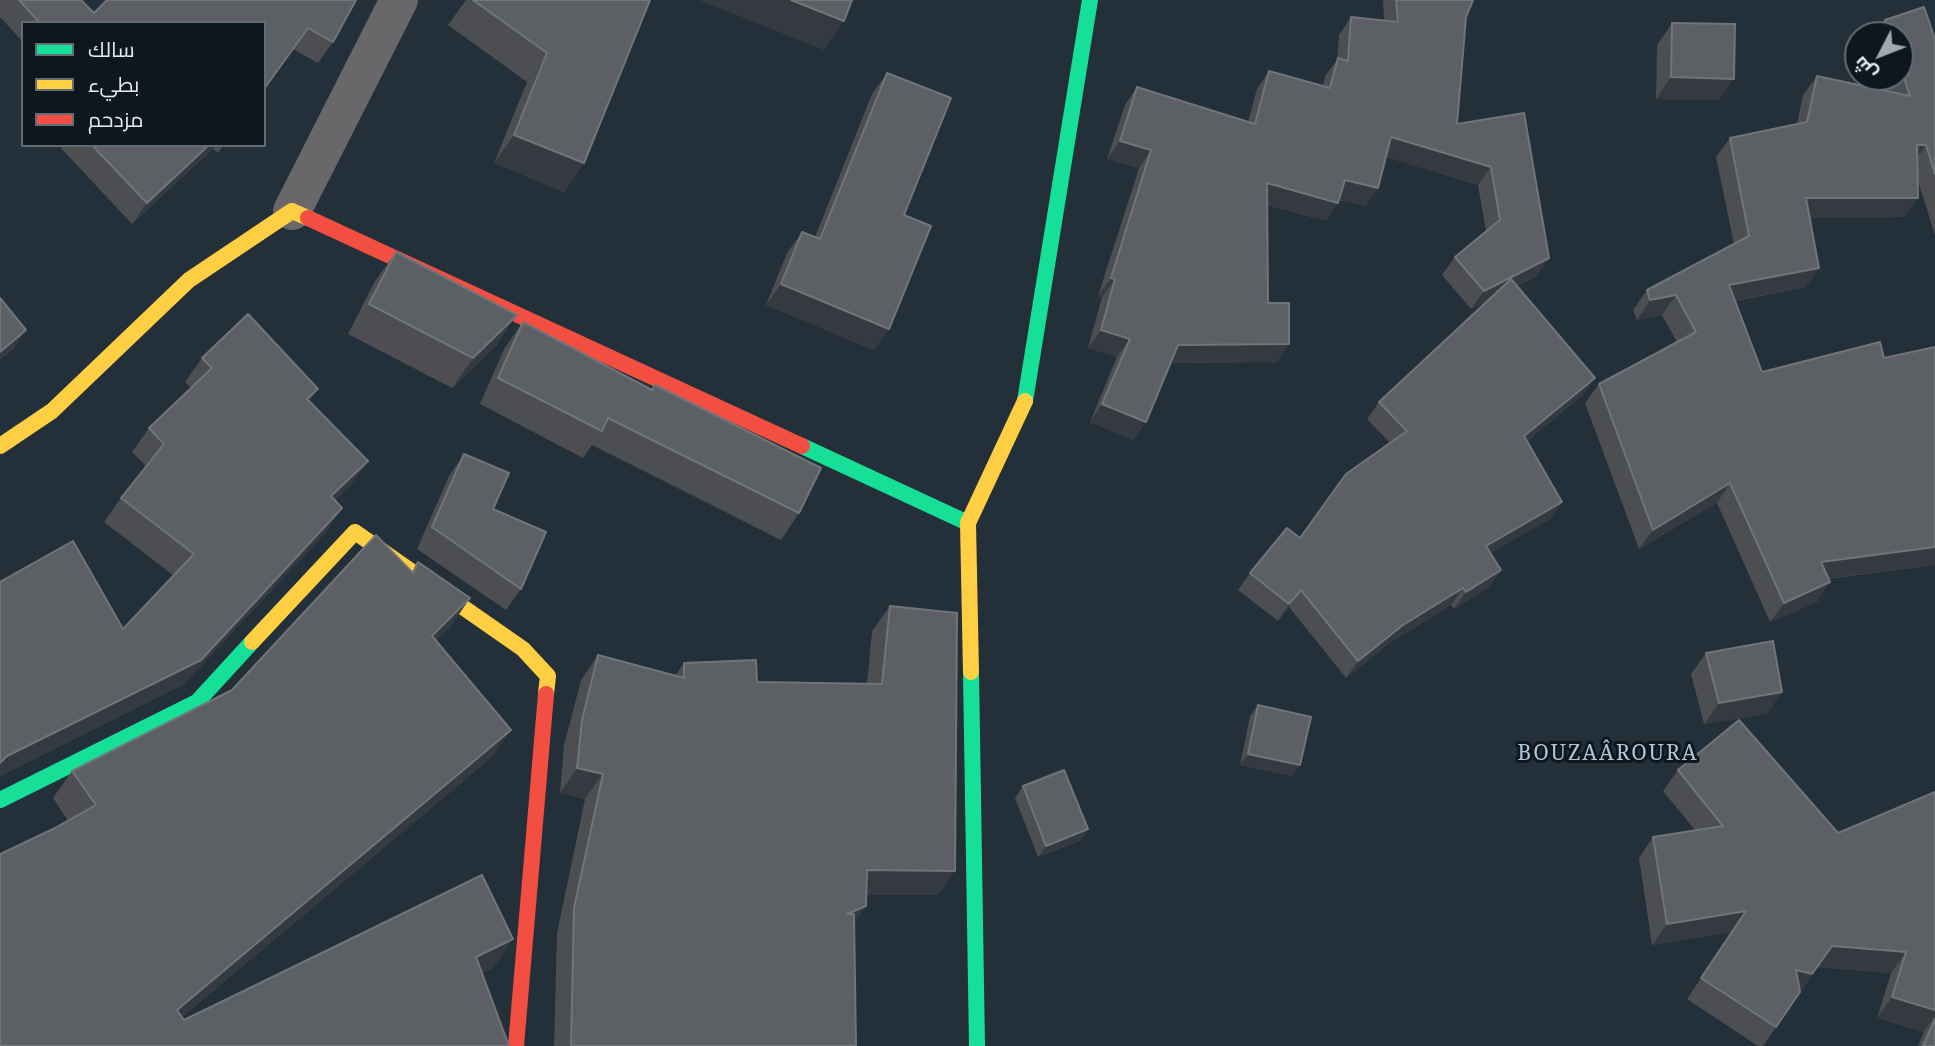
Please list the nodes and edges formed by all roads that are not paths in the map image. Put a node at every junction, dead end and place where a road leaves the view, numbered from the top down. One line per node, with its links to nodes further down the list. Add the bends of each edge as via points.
1 (399, 0): 3 (street)
2 (1090, 0): 5 (street, via 1025,402)
3 (292, 212): 4 (street, via 189,280 52,411); 5 (street)
4 (0, 446)
5 (968, 523): 8 (street)
6 (0, 800): 7 (street, via 197,702 355,532 523,649 548,676)
7 (516, 1046)
8 (977, 1046)

